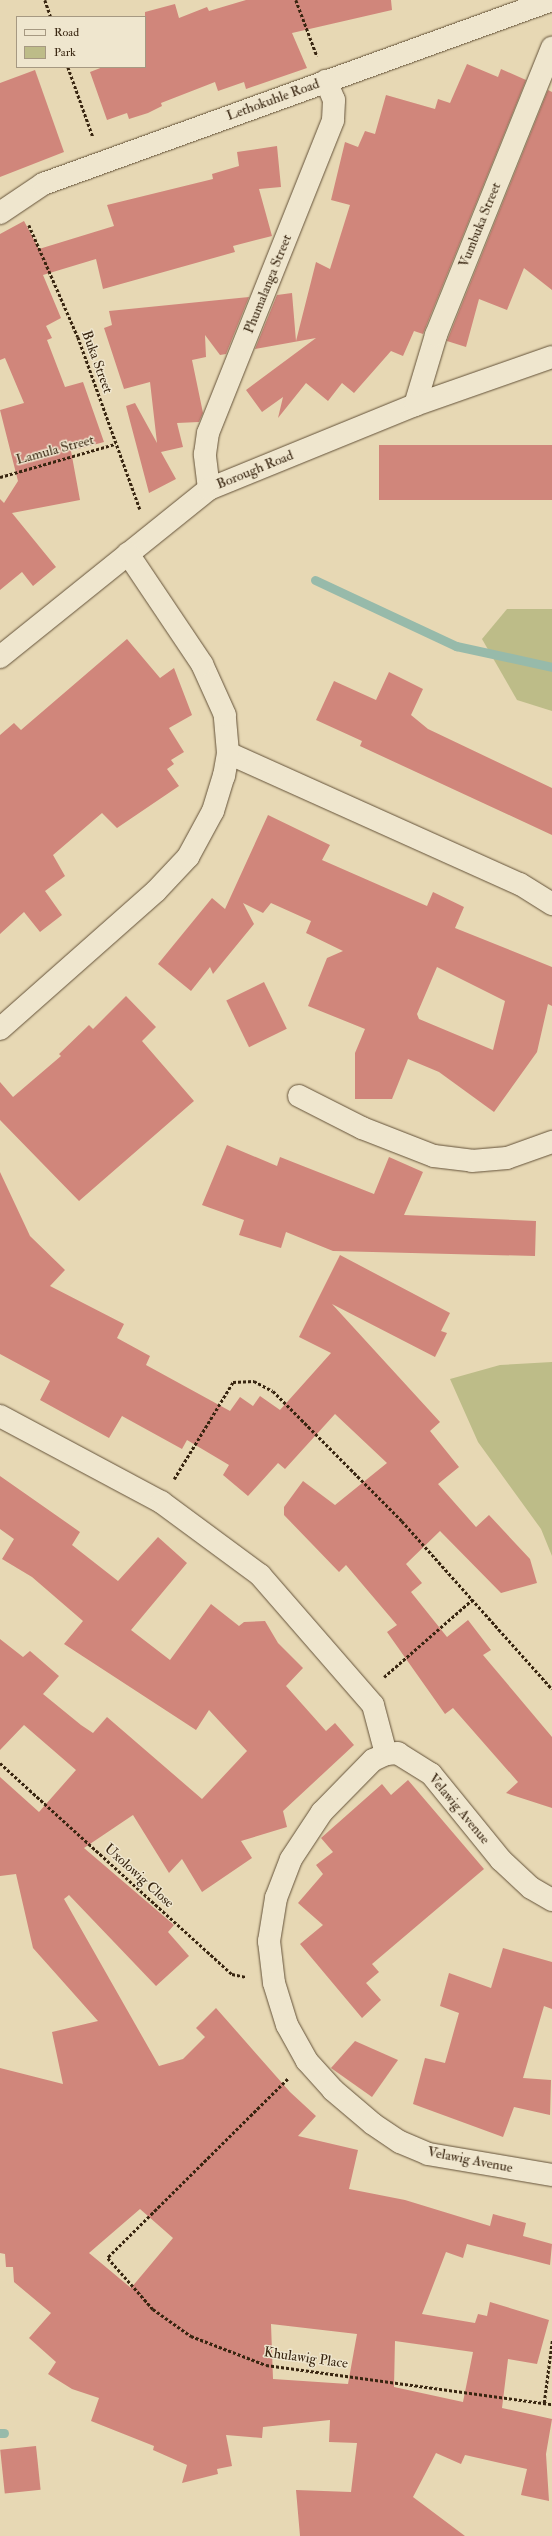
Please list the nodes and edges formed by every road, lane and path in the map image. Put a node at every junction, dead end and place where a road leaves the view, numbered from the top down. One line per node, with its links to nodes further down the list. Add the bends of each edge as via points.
1 (45, 0): 4 (path)
2 (296, 0): 7 (path)
3 (552, 0): 7 (street, Lethokuhle Road)
4 (51, 16)
5 (552, 48): 12 (street, Vumbuka Street, via 436,335)
6 (68, 68): 8 (path)
7 (326, 81): 8 (street, Lethokuhle Road); 15 (street, Phumalanga Street, via 334,100 333,120 208,433 205,454)
8 (102, 162): 9 (street, Lethokuhle Road, via 43,184)
9 (18, 198): 10 (street, Lethokuhle Road); 13 (path, Buka Street, via 78,336)
10 (0, 213)
11 (552, 357): 12 (street, Borough Road)
12 (415, 405): 15 (street, Borough Road)
13 (115, 444): 14 (path, Lamula Street); 16 (path, Buka Street)
14 (0, 477)
15 (209, 489): 16 (street, Borough Road)
16 (151, 535): 17 (street, Borough Road)
17 (128, 554): 18 (street, Borough Road); 19 (street, via 202,664 225,715)
18 (0, 657)
19 (228, 753): 20 (street, via 513,881); 21 (street, via 213,811 188,856 156,891)
20 (552, 904)
21 (0, 1029)
22 (299, 1096): 23 (street, via 362,1128 434,1156 472,1161 507,1158)
23 (552, 1142)
24 (0, 1416): 25 (street)
25 (161, 1502): 26 (path, via 224,1391 233,1382 254,1381 273,1391 311,1426); 28 (street, via 260,1575)
26 (472, 1599): 27 (path); 28 (path)
27 (552, 1689)
28 (364, 1695): 29 (street, via 373,1705)
29 (386, 1754): 31 (street, Velawig Avenue, via 398,1753 431,1774 501,1860 531,1888); 32 (street, Velawig Avenue, via 372,1760 322,1812 290,1859 276,1898 269,1942)
30 (0, 1763): 32 (path, Uxolowig Close, via 232,1974)
31 (552, 1900)
32 (274, 1983): 33 (street, Velawig Avenue, via 287,2025)
33 (307, 2061): 34 (street, Velawig Avenue, via 333,2090 400,2142 428,2154); 36 (path, Khulawig Place, via 108,2258 153,2309 191,2336 266,2364)
34 (552, 2175)
35 (552, 2341): 36 (path)
36 (544, 2403): 37 (path, Khulawig Place)
37 (552, 2404)

